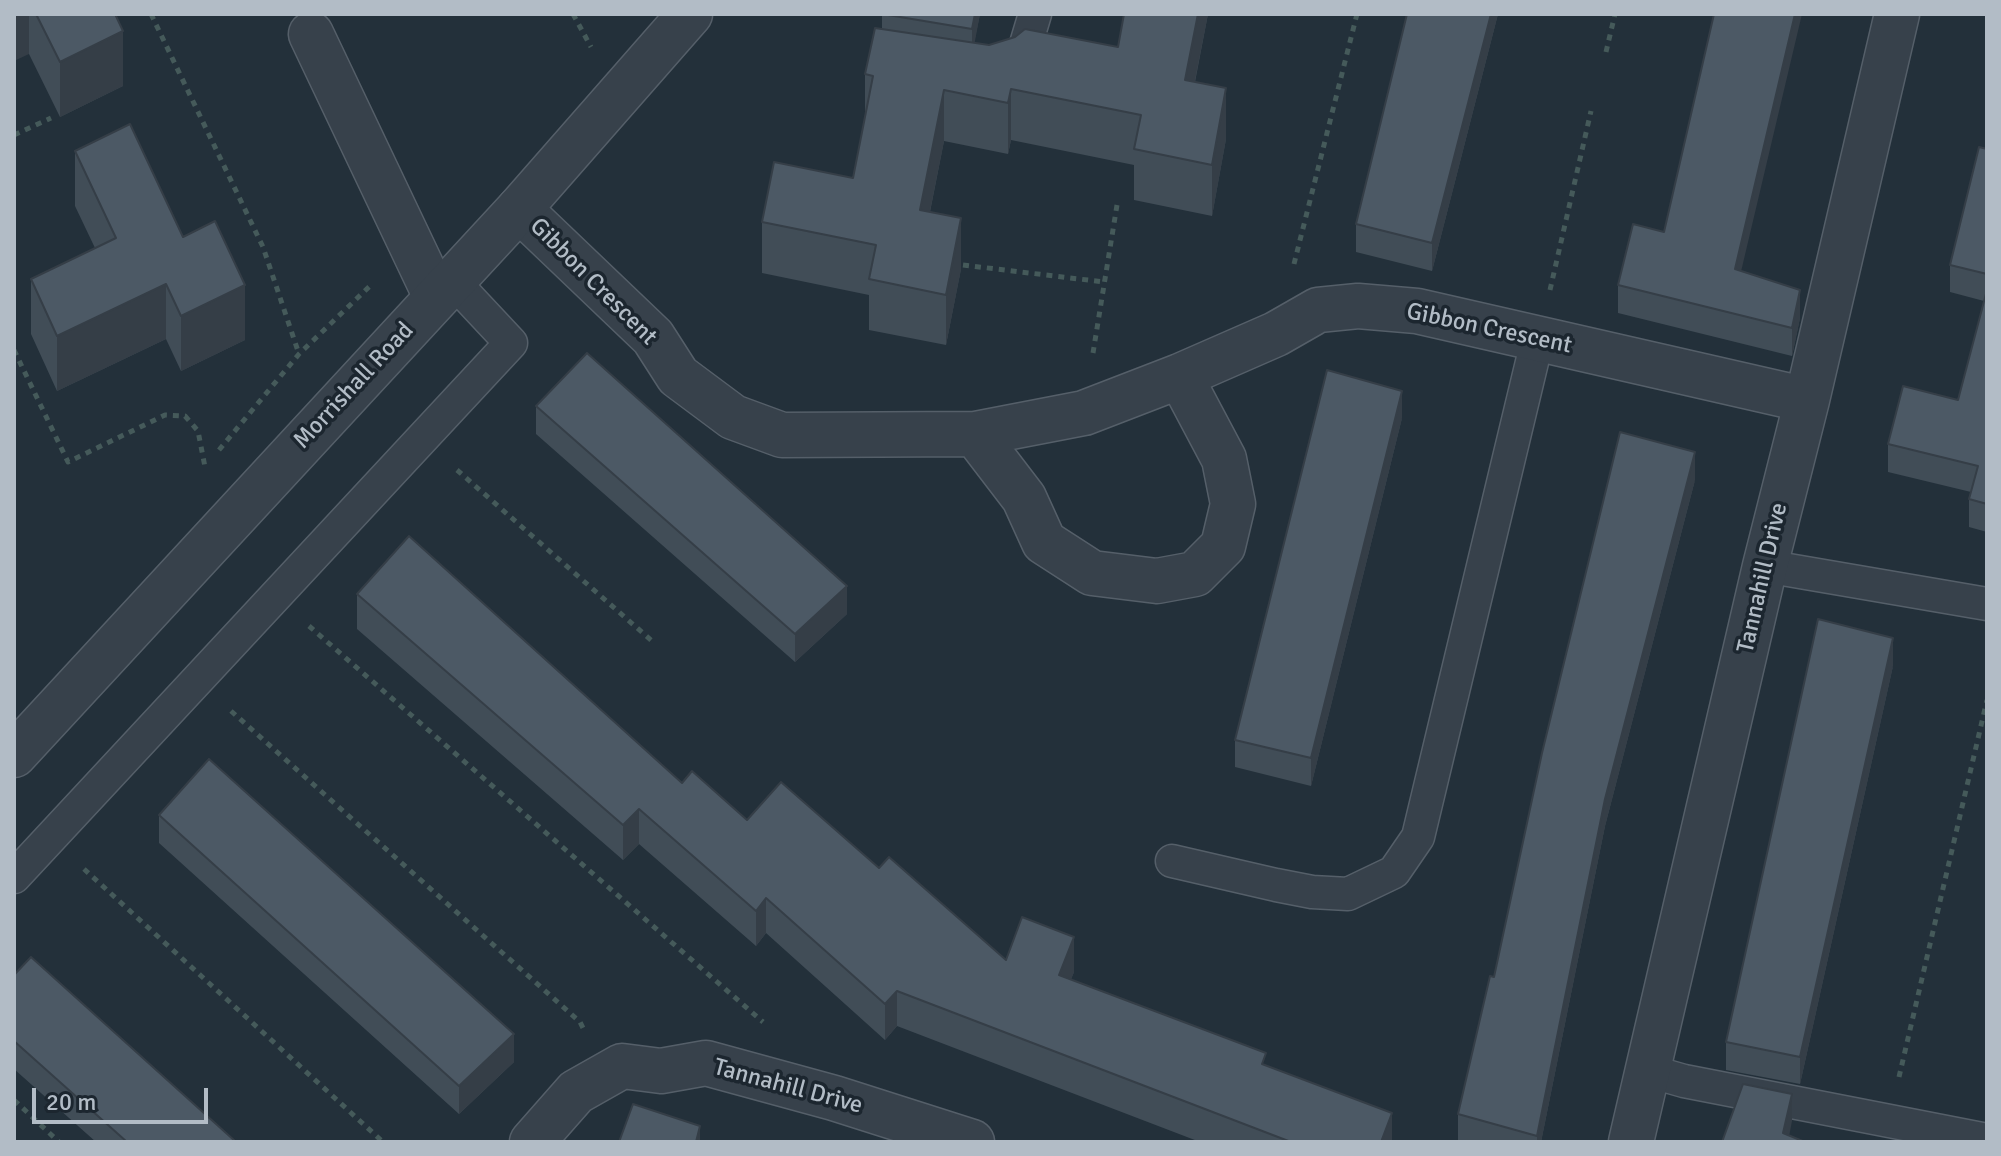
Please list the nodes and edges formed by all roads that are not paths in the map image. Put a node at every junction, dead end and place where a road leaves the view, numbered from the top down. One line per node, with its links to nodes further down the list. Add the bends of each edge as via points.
1 (690, 14): 6 (street, Morrishall Road)
2 (1035, 14): 5 (lane, via 1023,54 1008,70)
3 (1897, 14): 10 (street, Tannahill Drive)
4 (311, 34): 7 (street)
5 (981, 77)
6 (519, 209): 7 (street, Morrishall Road); 11 (street, Gibbon Crescent, via 653,337 678,376 733,417 782,435)
7 (444, 288): 14 (street, Morrishall Road); 16 (lane, via 511,343)
8 (1538, 337): 9 (street, Gibbon Crescent, via 1417,311 1358,306 1318,310); 10 (street, Gibbon Crescent); 15 (lane, via 1418,837 1394,872 1348,894 1288,887)
9 (1180, 376): 11 (street, Gibbon Crescent, via 1084,413); 11 (street, via 1224,459 1233,504 1223,546 1195,574 1157,581 1092,573 1044,542 1024,498)
10 (1807, 400): 12 (street, Tannahill Drive)
11 (975, 434)
12 (1765, 566): 13 (lane); 17 (street, Tannahill Drive)
13 (1987, 604)
14 (14, 755)
15 (1172, 861)
16 (14, 877)
17 (1649, 1071): 18 (lane); 21 (street, Tannahill Drive)
18 (1987, 1140)
19 (532, 1142): 20 (street, Tannahill Drive, via 576,1092 622,1066 661,1071 706,1063)
20 (972, 1142)
21 (1631, 1142)

